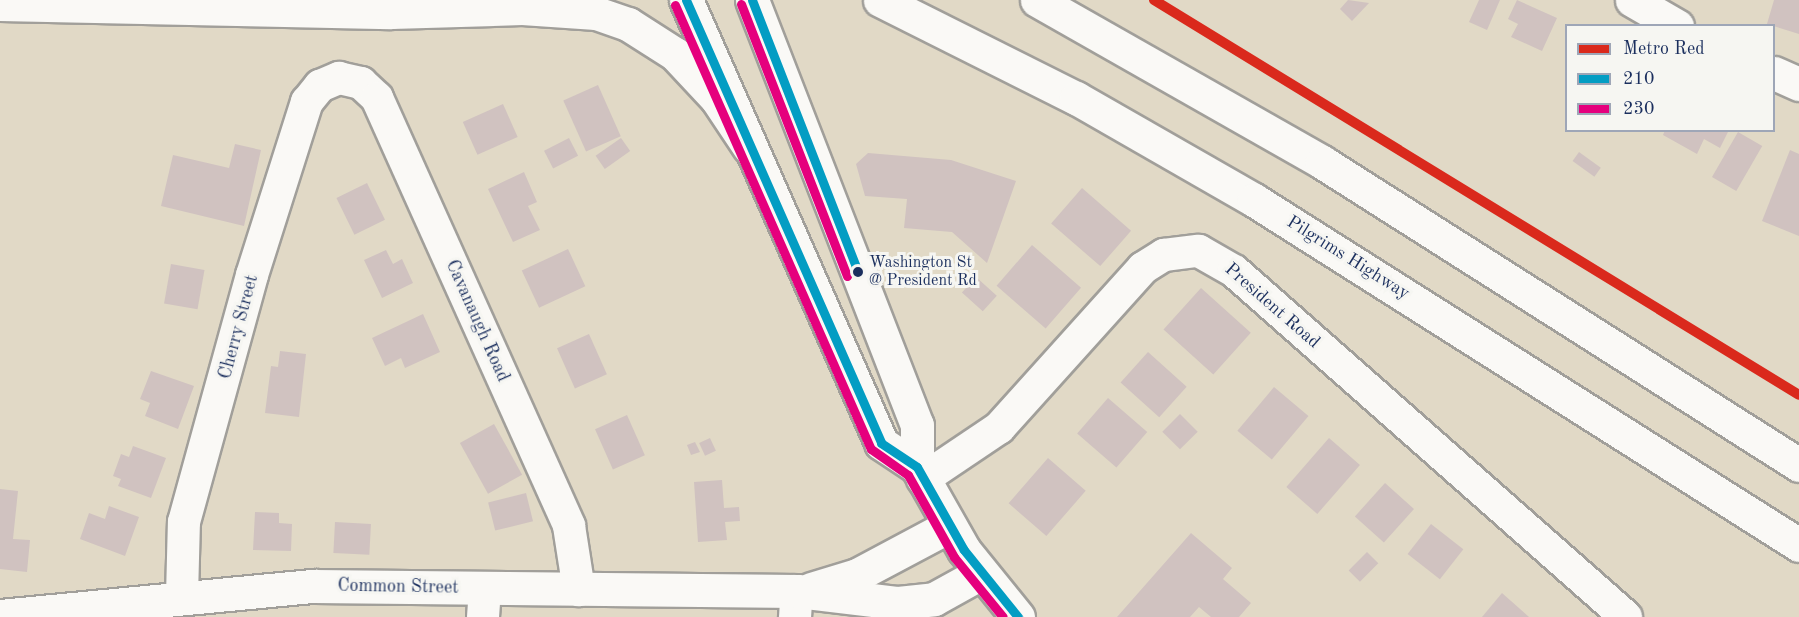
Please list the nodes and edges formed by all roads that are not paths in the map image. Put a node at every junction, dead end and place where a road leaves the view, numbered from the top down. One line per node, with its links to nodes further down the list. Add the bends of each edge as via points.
1 (176, 0): 9 (main road)
2 (567, 0): 10 (main road)
3 (686, 0): 15 (main road)
4 (752, 0): 17 (main road, via 917,425)
5 (880, 0): 19 (main road, Pilgrims Highway, via 1067,93 1254,200)
6 (1037, 0): 16 (main road, via 1322,162)
7 (1632, 0): 11 (main road)
8 (0, 4): 9 (main road)
9 (235, 7): 10 (main road, via 391,12)
10 (522, 8): 15 (main road, via 596,14 658,41 705,84)
11 (1674, 24)
12 (1775, 74): 14 (main road)
13 (339, 78): 21 (street, Cavanaugh Road, via 361,83 377,98 565,517 578,560); 22 (street, Cherry Street, via 320,86 307,102 252,275 184,522)
14 (1799, 84)
15 (749, 147): 17 (main road, via 881,443)
16 (1799, 465)
17 (920, 473): 18 (main road); 25 (street, President Road, via 999,428 1143,268 1164,255 1199,251 1234,271)
18 (949, 526): 20 (main road); 24 (main road, Common Street)
19 (1799, 544)
20 (981, 573): 24 (main road, Common Street, via 925,601); 27 (main road)
21 (579, 590): 23 (main road, Common Street); 24 (main road, Common Street)
22 (182, 596): 23 (main road, Common Street, via 314,586); 26 (main road, Common Street)
23 (484, 603)
24 (796, 604)
25 (1617, 614)
26 (0, 616)
27 (1018, 617)

